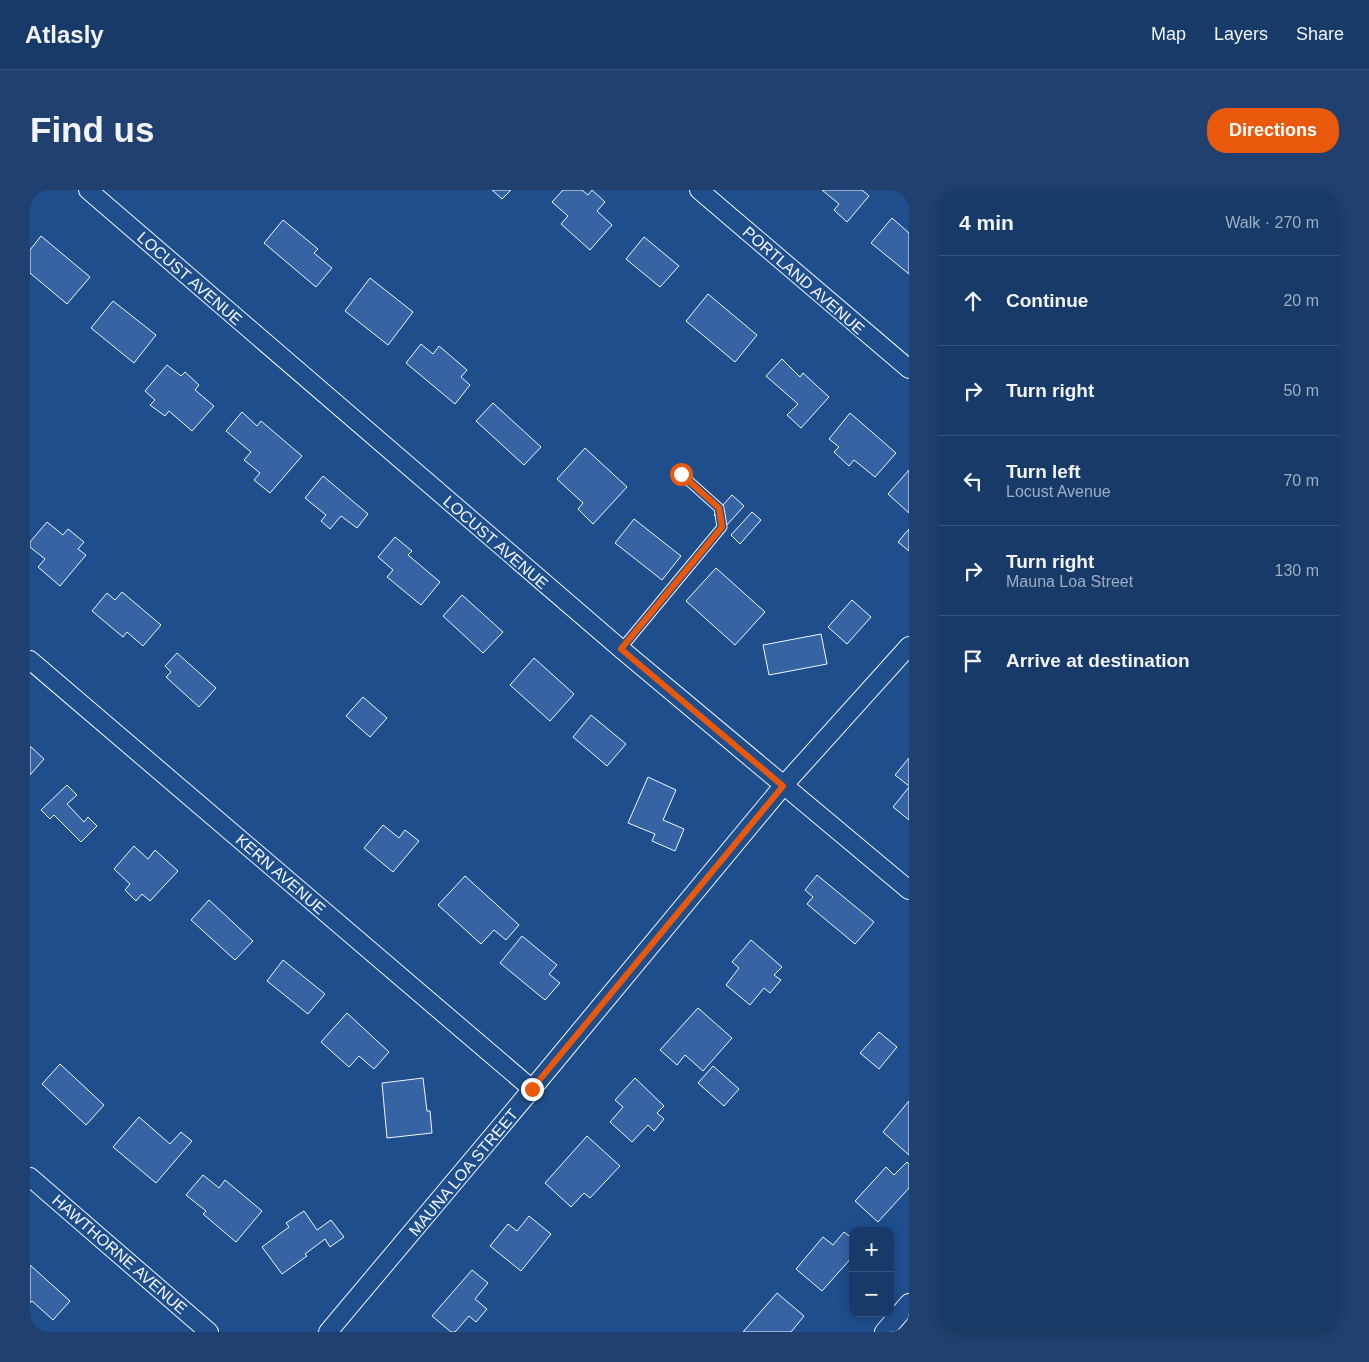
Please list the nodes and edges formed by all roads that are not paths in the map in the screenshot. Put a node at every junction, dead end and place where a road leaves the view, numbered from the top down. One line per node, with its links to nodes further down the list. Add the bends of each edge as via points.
1 (88, 190): 6 (street, LOCUST AVENUE)
2 (699, 190): 3 (street, PORTLAND AVENUE)
3 (909, 369)
4 (681, 474): 6 (lane, via 719,508 722,527)
5 (909, 646): 8 (street, MAUNA LOA STREET)
6 (621, 649): 8 (street, LOCUST AVENUE)
7 (30, 660): 10 (street, KERN AVENUE)
8 (783, 786): 9 (street, LOCUST AVENUE); 10 (street, MAUNA LOA STREET)
9 (909, 890)
10 (532, 1089): 14 (street, MAUNA LOA STREET)
11 (30, 1177): 13 (street, HAWTHORNE AVENUE)
12 (909, 1303): 15 (street)
13 (209, 1332)
14 (328, 1332)
15 (884, 1332)

